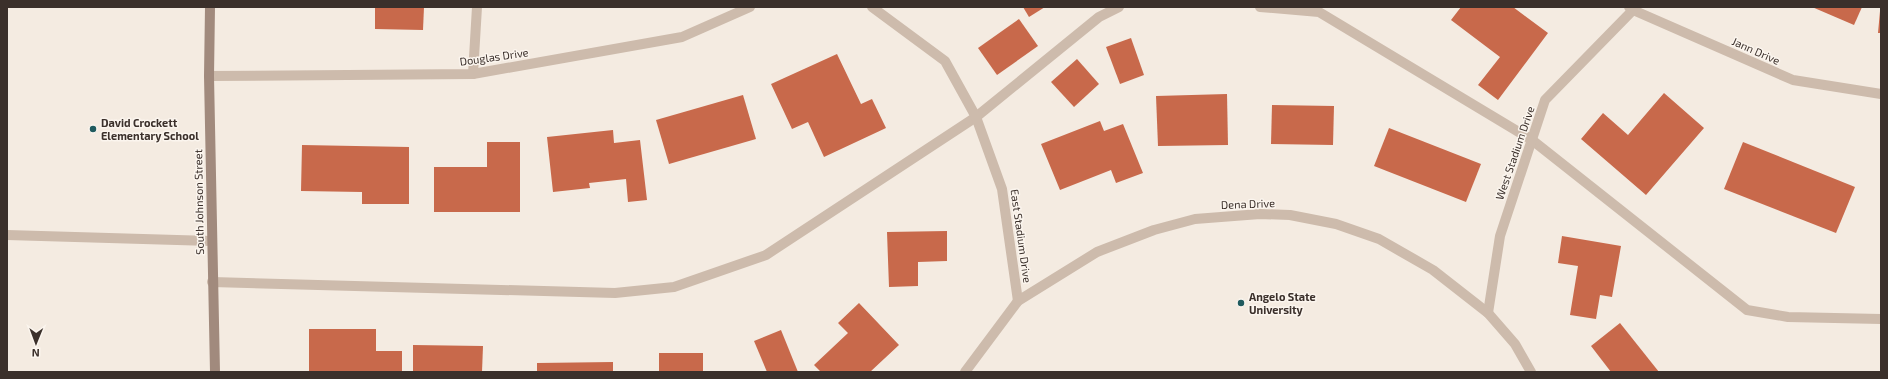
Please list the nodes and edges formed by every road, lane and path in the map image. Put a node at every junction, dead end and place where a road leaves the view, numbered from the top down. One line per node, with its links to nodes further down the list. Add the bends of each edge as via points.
1 (210, 7): 9 (main road, South Johnson Street)
2 (477, 7): 8 (street)
3 (750, 7): 8 (street, Douglas Drive, via 682,37)
4 (872, 7): 11 (street, East Stadium Drive, via 945,61)
5 (1119, 7): 11 (street, via 1099,17)
6 (1260, 7): 12 (street, via 1319,12)
7 (1631, 9): 10 (street, Jann Drive, via 1793,80); 12 (street, West Stadium Drive, via 1545,100)
8 (473, 74): 9 (street, Douglas Drive)
9 (209, 76): 14 (main road, South Johnson Street)
10 (1881, 94)
11 (976, 117): 15 (street, via 766,255 674,288 615,293); 16 (street, East Stadium Drive, via 1002,189)
12 (1532, 140): 17 (street, West Stadium Drive, via 1500,236); 18 (street, via 1747,310 1788,317)
13 (7, 235): 14 (street)
14 (211, 241): 15 (main road, South Johnson Street)
15 (212, 282): 19 (main road, South Johnson Street)
16 (1018, 301): 17 (street, Dena Drive, via 1097,252 1154,230 1195,219 1260,214 1290,215 1336,224 1379,239 1433,270); 20 (street, Dena Drive)
17 (1488, 313): 21 (street, Dena Drive, via 1515,344)
18 (1881, 319)
19 (214, 372)
20 (965, 372)
21 (1531, 372)

